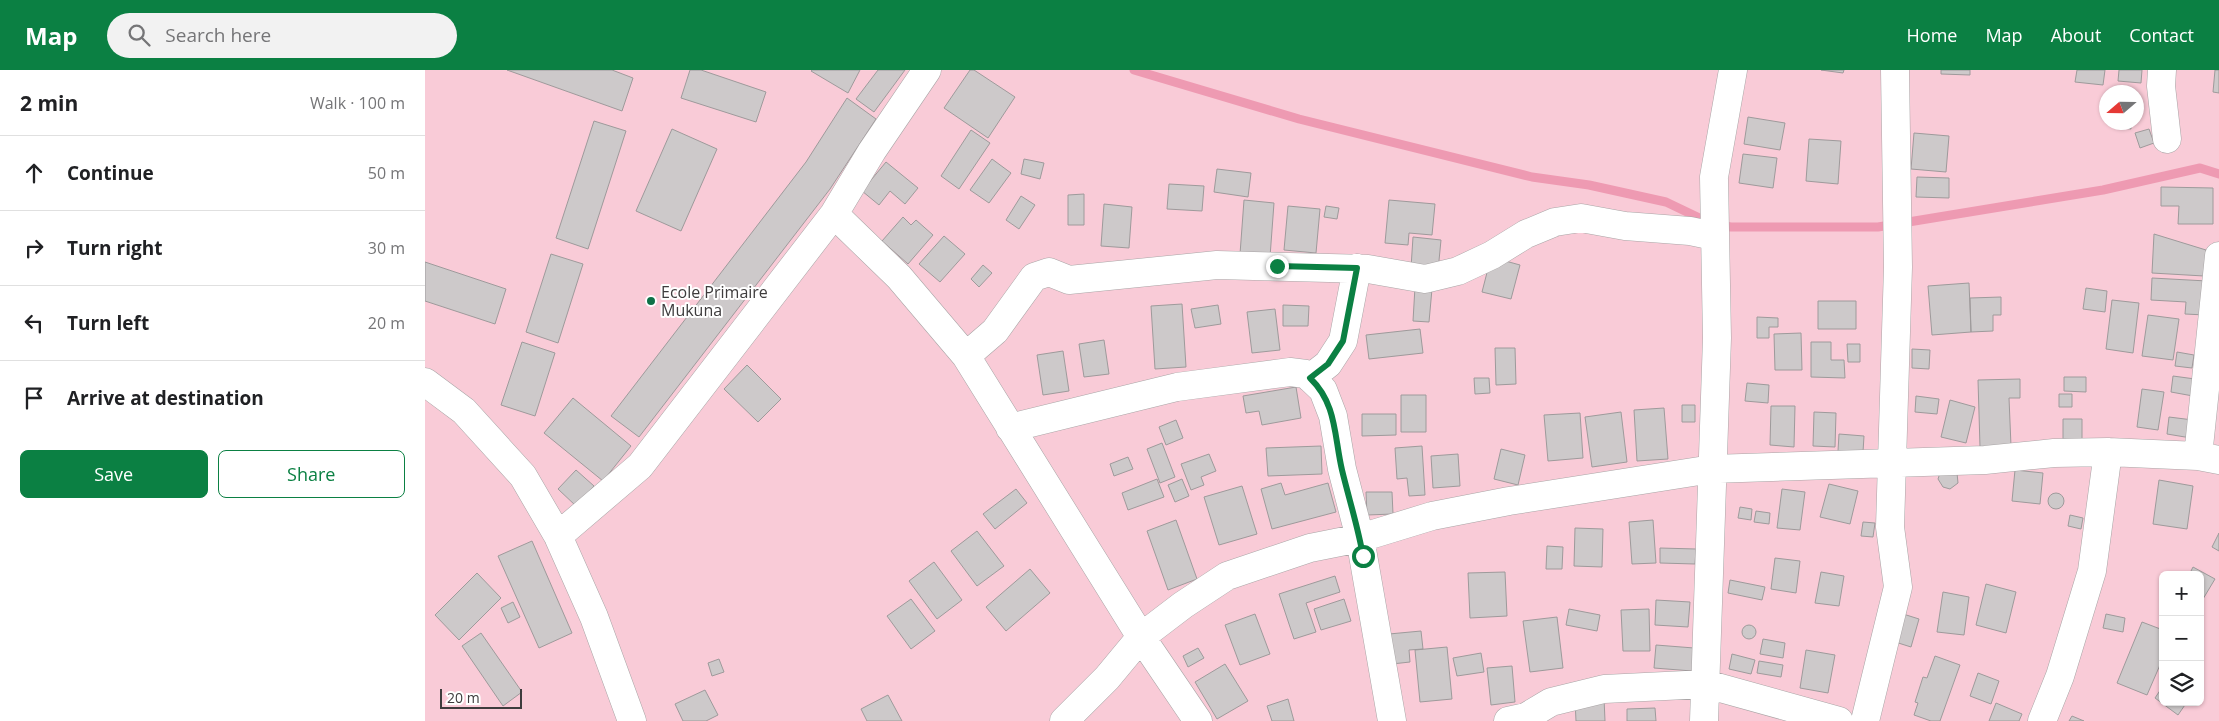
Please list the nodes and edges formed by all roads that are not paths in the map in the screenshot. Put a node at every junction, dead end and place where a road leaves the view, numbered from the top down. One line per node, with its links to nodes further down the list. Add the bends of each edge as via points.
1 (927, 70): 6 (street)
2 (1733, 70): 7 (street, via 1715,178)
3 (1895, 70): 16 (street, via 1898,267)
4 (2162, 70): 5 (street)
5 (2167, 139)
6 (834, 214): 10 (street, via 899,278); 18 (street, via 640,466)
7 (1714, 229): 9 (street, via 1625,226 1581,218 1555,222 1466,267 1425,279); 17 (street, via 1717,338)
8 (2219, 256): 15 (street)
9 (1357, 268): 10 (street, via 1217,265 1069,280 1049,272 1034,277 995,332); 11 (street, via 1343,341 1328,364)
10 (966, 356): 13 (street)
11 (1310, 378): 13 (street, via 1291,372 1177,386); 19 (street, via 1323,390 1333,416 1342,469)
12 (425, 382): 18 (street, via 464,411 523,476)
13 (1010, 428): 20 (street)
14 (2108, 452): 15 (street); 16 (street); 30 (street, via 2099,538 2092,571 2060,676)
15 (2208, 458)
16 (1891, 464): 17 (street); 29 (street, via 1890,527 1898,587)
17 (1712, 468): 19 (street, via 1432,516); 21 (street)
18 (558, 536): 22 (street, via 594,617)
19 (1360, 538): 20 (street, via 1310,548 1227,576); 25 (street)
20 (1141, 638): 23 (street); 24 (street)
21 (1706, 684): 26 (street, via 1604,689 1551,702 1525,717); 27 (street); 28 (street)
22 (632, 721)
23 (1064, 721)
24 (1198, 721)
25 (1392, 721)
26 (1508, 721)
27 (1704, 721)
28 (1839, 721)
29 (1865, 721)
30 (2042, 721)

